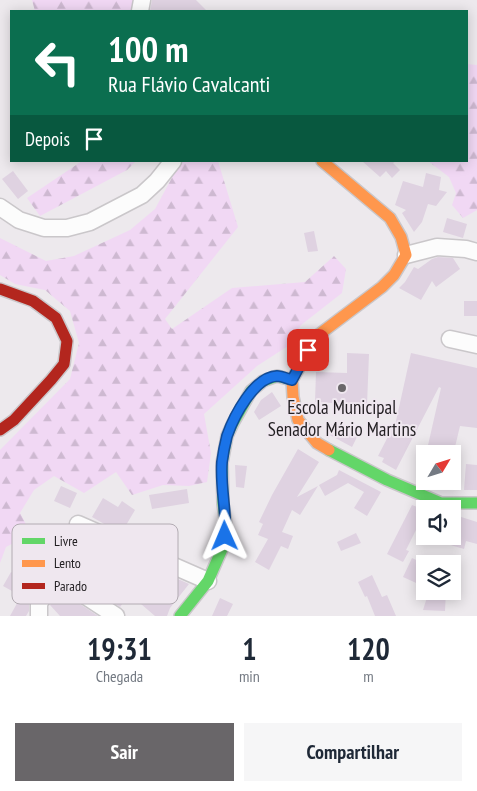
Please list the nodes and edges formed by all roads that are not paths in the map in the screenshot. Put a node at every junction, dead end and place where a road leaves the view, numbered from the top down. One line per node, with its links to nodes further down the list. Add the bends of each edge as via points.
1 (172, 162): 3 (street, via 142,195 90,222 67,228 44,228 19,220)
2 (323, 162): 5 (street, via 390,218 401,237)
3 (0, 207)
4 (477, 252): 5 (street, via 437,247)
5 (406, 255): 9 (street, via 382,287 317,336)
6 (0, 289): 10 (street, via 33,301 56,318 67,341 64,364 14,420)
7 (450, 339): 8 (street)
8 (477, 345)
9 (292, 380): 11 (street, via 292,398 298,420 317,443 387,480 441,502); 13 (street, via 277,376 263,380 251,392 227,436 222,463 226,525 223,547)
10 (0, 430)
11 (477, 503)
12 (178, 568): 13 (street)
13 (208, 581): 16 (street)
14 (98, 604): 15 (street)
15 (116, 616)
16 (180, 616)

